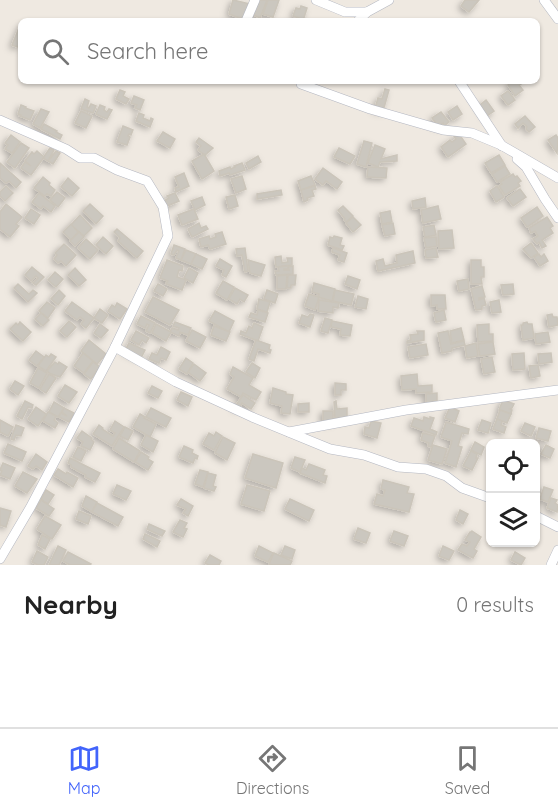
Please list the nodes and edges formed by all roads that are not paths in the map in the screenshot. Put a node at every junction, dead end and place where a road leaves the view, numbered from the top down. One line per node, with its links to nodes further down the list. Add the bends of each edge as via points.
1 (255, 0): 7 (street)
2 (316, 0): 6 (street)
3 (372, 0): 6 (street)
4 (389, 0): 6 (street)
5 (544, 0): 8 (street)
6 (366, 17)
7 (247, 18)
8 (558, 19)
9 (301, 84): 12 (street, via 370,110 443,130 472,133)
10 (461, 84): 12 (street)
11 (0, 120): 15 (street, via 66,148 80,158 94,158 147,181 163,207 168,236)
12 (501, 145): 13 (street); 14 (street, via 526,166)
13 (558, 178)
14 (558, 218)
15 (115, 347): 17 (street, via 176,382); 22 (street)
16 (558, 390): 17 (street, via 406,410)
17 (289, 432): 18 (street, via 330,449 398,467 426,469)
18 (486, 497)
19 (540, 518): 20 (street)
20 (558, 526)
21 (558, 550): 23 (street)
22 (0, 559)
23 (551, 565)

